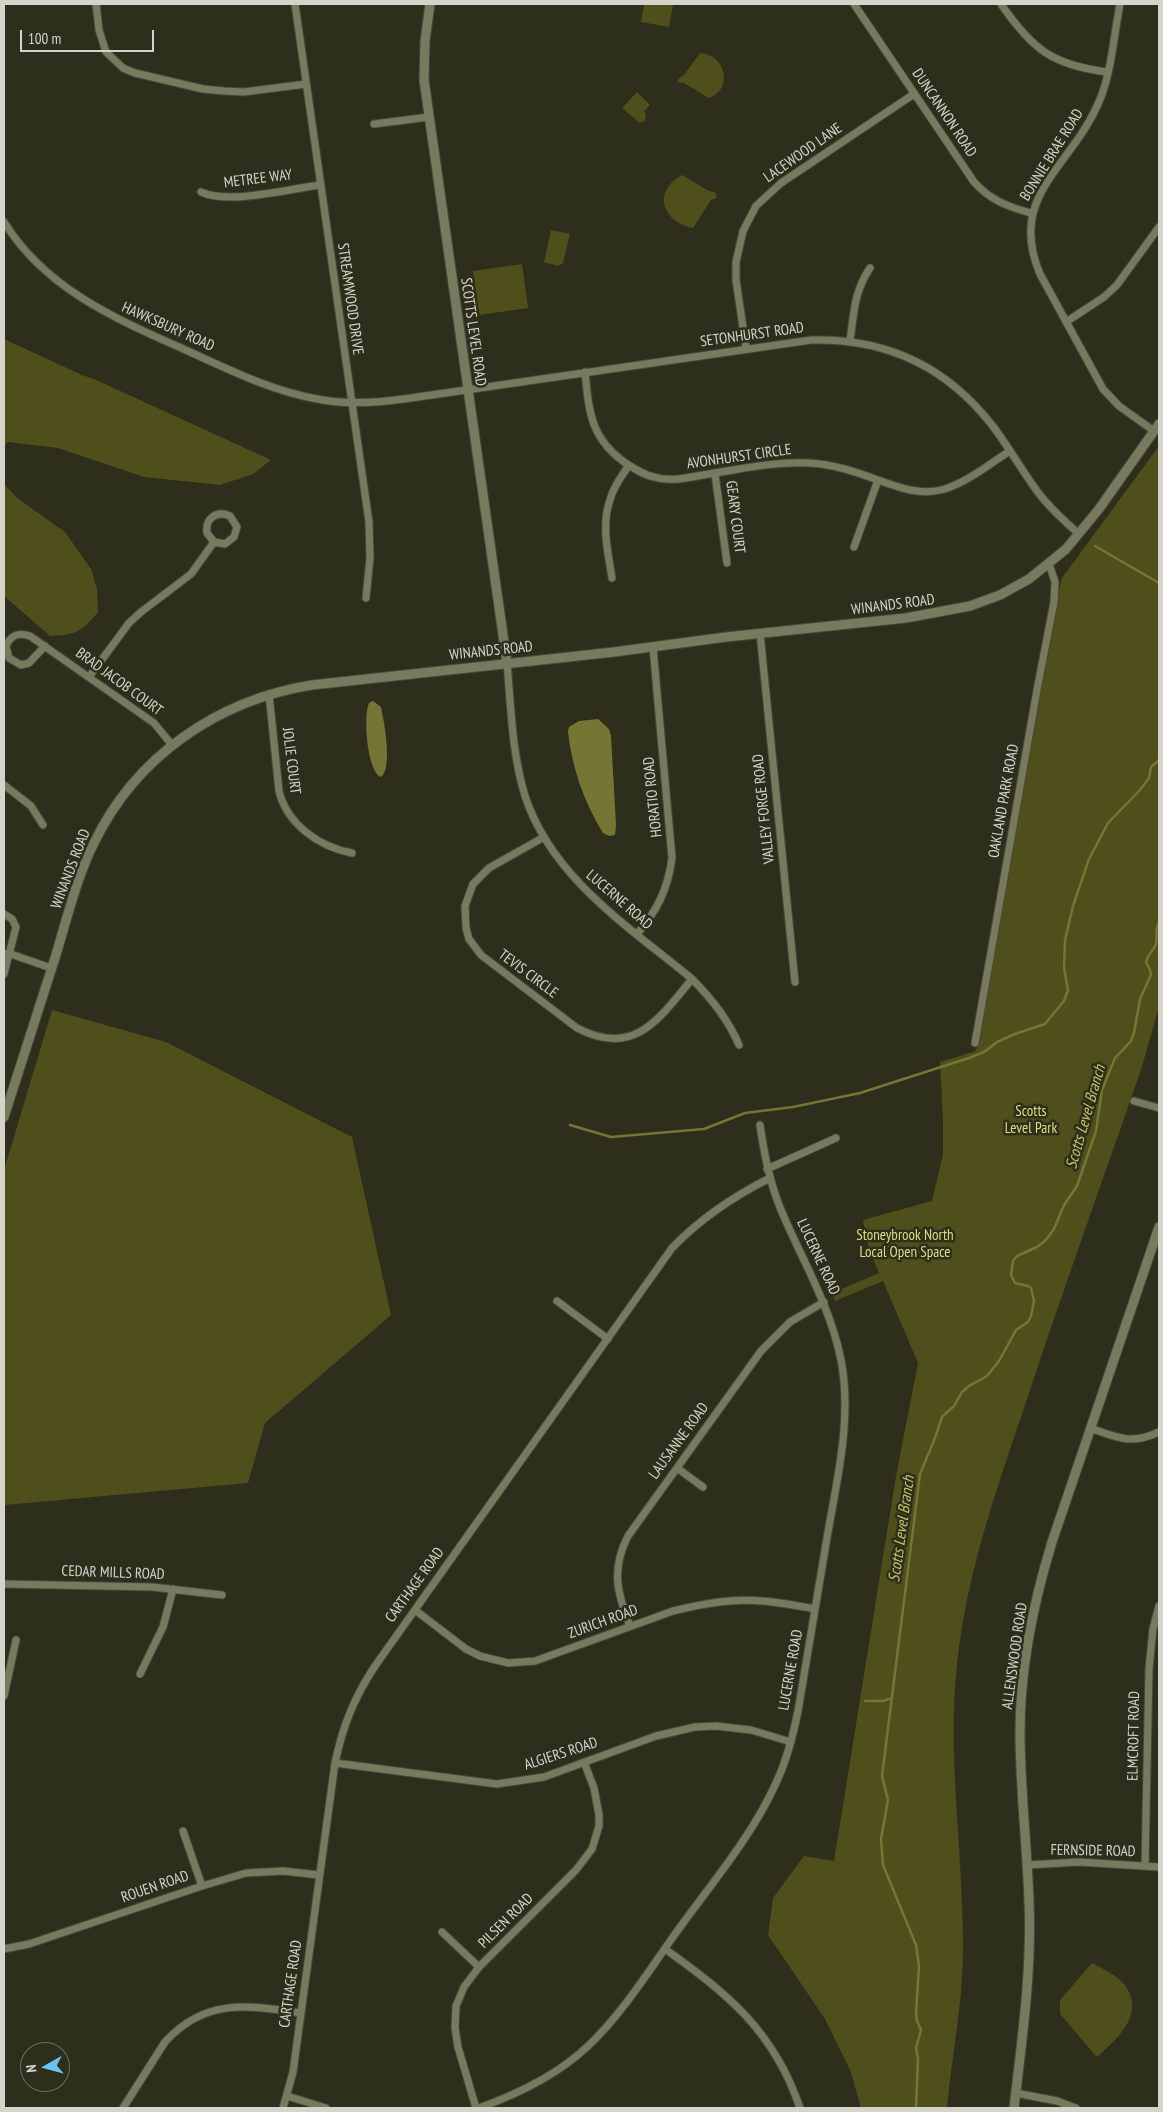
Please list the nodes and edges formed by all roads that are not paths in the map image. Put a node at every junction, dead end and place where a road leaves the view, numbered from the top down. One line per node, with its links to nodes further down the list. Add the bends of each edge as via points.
1 (96, 4): 8 (street, via 106,52 123,68 135,73 224,92)
2 (295, 4): 8 (street, STREAMWOOD DRIVE)
3 (430, 4): 10 (street, SCOTTS LEVEL ROAD, via 424,61)
4 (854, 4): 9 (street, DUNCANNON ROAD)
5 (1001, 4): 7 (street, via 1018,28 1042,51 1072,66)
6 (1120, 4): 7 (street, BONNIE BRAE ROAD)
7 (1107, 72): 14 (street, BONNIE BRAE ROAD, via 1102,95 1092,116 1047,182)
8 (306, 84): 12 (street, STREAMWOOD DRIVE)
9 (914, 94): 14 (street, DUNCANNON ROAD, via 982,191 1000,203); 20 (street, LACEWOOD LANE, via 781,183 756,206 743,231 736,262)
10 (428, 117): 11 (street); 22 (street, SCOTTS LEVEL ROAD)
11 (374, 124)
12 (320, 184): 13 (street, METREE WAY, via 232,198); 23 (street, STREAMWOOD DRIVE)
13 (200, 192)
14 (1031, 213): 18 (street, BONNIE BRAE ROAD, via 1033,258)
15 (4, 222): 23 (street, HAWKSBURY ROAD, via 40,268 109,315 273,389 318,400)
16 (1159, 227): 18 (street, via 1117,284)
17 (870, 268): 19 (street, via 856,295)
18 (1066, 322): 24 (street, BONNIE BRAE ROAD, via 1110,398)
19 (850, 341): 20 (street, SETONHURST ROAD, via 811,340); 25 (street, SETONHURST ROAD, via 882,347 927,366 980,410)
20 (746, 348): 21 (street, SETONHURST ROAD)
21 (585, 372): 22 (street, SETONHURST ROAD); 26 (street, AVONHURST CIRCLE, via 588,406 597,434 605,446)
22 (467, 389): 23 (street, SETONHURST ROAD, via 383,402); 39 (street, SCOTTS LEVEL ROAD)
23 (351, 403): 35 (street, STREAMWOOD DRIVE, via 368,522 370,558)
24 (1157, 427): 29 (street, WINANDS ROAD)
25 (1010, 451): 28 (street, AVONHURST CIRCLE, via 943,490 915,492); 29 (street, SETONHURST ROAD, via 1037,491)
26 (629, 465): 27 (street, AVONHURST CIRCLE, via 648,475 667,479); 34 (street, via 610,499 606,514)
27 (715, 474): 28 (street, AVONHURST CIRCLE, via 807,463 835,467); 32 (street, GEARY COURT)
28 (878, 480): 31 (street)
29 (1079, 534): 33 (street, WINANDS ROAD)
30 (214, 542): 30 (street, via 225,544 234,537 237,527 230,516 220,513 207,523 207,533); 40 (street, via 191,574 129,623)
31 (854, 547)
32 (727, 563)
33 (1049, 564): 36 (street, WINANDS ROAD, via 1015,587 956,610); 54 (street, OAKLAND PARK ROAD, via 1055,582 1054,602)
34 (612, 578)
35 (366, 598)
36 (760, 634): 38 (street, WINANDS ROAD); 53 (street, VALLEY FORGE ROAD)
37 (45, 646): 37 (street, BRAD JACOB COURT, via 30,636 19,634 13,636 6,646 9,658 20,665 29,663); 40 (street, BRAD JACOB COURT)
38 (653, 648): 39 (street, WINANDS ROAD); 48 (street, HORATIO ROAD, via 672,858 659,904)
39 (506, 664): 41 (street, WINANDS ROAD, via 312,685); 45 (street, LUCERNE ROAD, via 521,780)
40 (89, 677): 42 (street, BRAD JACOB COURT, via 154,723)
41 (269, 694): 42 (street, WINANDS ROAD, via 223,712); 46 (street, JOLIE COURT, via 279,791 285,809 294,822 321,842)
42 (172, 745): 50 (street, WINANDS ROAD, via 130,787 98,836 84,867)
43 (4, 785): 44 (street, via 31,806)
44 (44, 826)
45 (544, 837): 48 (street, LUCERNE ROAD, via 556,857 585,891); 52 (street, TEVIS CIRCLE, via 489,868 473,884 464,916 469,939 481,955 577,1028 599,1037 622,1038 649,1028)
46 (352, 853)
47 (4, 914): 49 (street, via 16,927)
48 (637, 934): 52 (street, LUCERNE ROAD)
49 (8, 953): 50 (street); 51 (street)
50 (51, 968): 58 (street, WINANDS ROAD)
51 (4, 974)
52 (692, 979): 55 (street, LUCERNE ROAD, via 722,1013)
53 (794, 982)
54 (975, 1043)
55 (739, 1045)
56 (1134, 1101): 57 (street)
57 (1159, 1108)
58 (4, 1116)
59 (760, 1125): 61 (street, LUCERNE ROAD)
60 (836, 1138): 61 (street)
61 (768, 1169): 62 (street, LUCERNE ROAD)
62 (770, 1178): 66 (street, LUCERNE ROAD, via 779,1205); 67 (street, CARTHAGE ROAD, via 726,1202 688,1232 656,1270)
63 (1159, 1227): 64 (street, ALLENSWOOD ROAD)
64 (1156, 1245): 68 (street, ALLENSWOOD ROAD)
65 (556, 1302): 67 (street)
66 (824, 1302): 70 (street, LAUSANNE ROAD, via 790,1322 761,1351); 76 (street, LUCERNE ROAD, via 841,1359 846,1402 841,1456)
67 (608, 1339): 77 (street, CARTHAGE ROAD)
68 (1090, 1428): 69 (street, via 1130,1440 1140,1440); 86 (street, ALLENSWOOD ROAD, via 1040,1581 1026,1653 1020,1730)
69 (1159, 1432)
70 (677, 1468): 71 (street); 78 (street, LAUSANNE ROAD, via 622,1549 618,1587)
71 (703, 1487)
72 (4, 1584): 73 (street, CEDAR MILLS ROAD)
73 (173, 1589): 74 (street, CEDAR MILLS ROAD); 80 (street, via 163,1627)
74 (222, 1595)
75 (1159, 1606): 87 (street, ELMCROFT ROAD, via 1149,1669)
76 (815, 1609): 78 (street, ZURICH ROAD, via 737,1600 694,1606); 82 (street, LUCERNE ROAD)
77 (415, 1610): 78 (street, ZURICH ROAD, via 466,1649 508,1663 535,1661); 84 (street, CARTHAGE ROAD, via 352,1704)
78 (630, 1626)
79 (16, 1640): 81 (street)
80 (140, 1674)
81 (4, 1696)
82 (791, 1742): 83 (street, ALGIERS ROAD, via 751,1730 695,1727 656,1736); 93 (street, LUCERNE ROAD, via 776,1784 751,1828)
83 (584, 1762): 84 (street, ALGIERS ROAD, via 544,1777 497,1784); 94 (street, PILSEN ROAD, via 594,1788 599,1815 592,1849 576,1870)
84 (335, 1763): 89 (street, CARTHAGE ROAD)
85 (183, 1831): 90 (street)
86 (1027, 1865): 87 (street, FERNSIDE ROAD, via 1079,1862); 96 (street, ALLENSWOOD ROAD, via 1029,1971)
87 (1145, 1866): 88 (street, FERNSIDE ROAD)
88 (1159, 1867)
89 (319, 1875): 90 (street, ROUEN ROAD, via 283,1871 246,1873); 95 (street, CARTHAGE ROAD)
90 (202, 1886): 92 (street, ROUEN ROAD, via 29,1944)
91 (442, 1932): 94 (street)
92 (4, 1949)
93 (665, 1949): 101 (street, LUCERNE ROAD, via 622,2010 587,2047 530,2087); 102 (street, via 712,1983 748,2018 776,2056)
94 (480, 1967): 101 (street, PILSEN ROAD, via 462,1991 455,2017 458,2047)
95 (300, 2013): 97 (street, CARTHAGE ROAD); 98 (street, via 238,2006 210,2011 194,2018 165,2042)
96 (1016, 2093): 103 (street, ALLENSWOOD ROAD); 104 (street)
97 (287, 2096): 99 (street, CARTHAGE ROAD); 100 (street)
98 (122, 2108)
99 (283, 2108)
100 (326, 2108)
101 (478, 2108)
102 (800, 2108)
103 (1014, 2108)
104 (1076, 2108)

